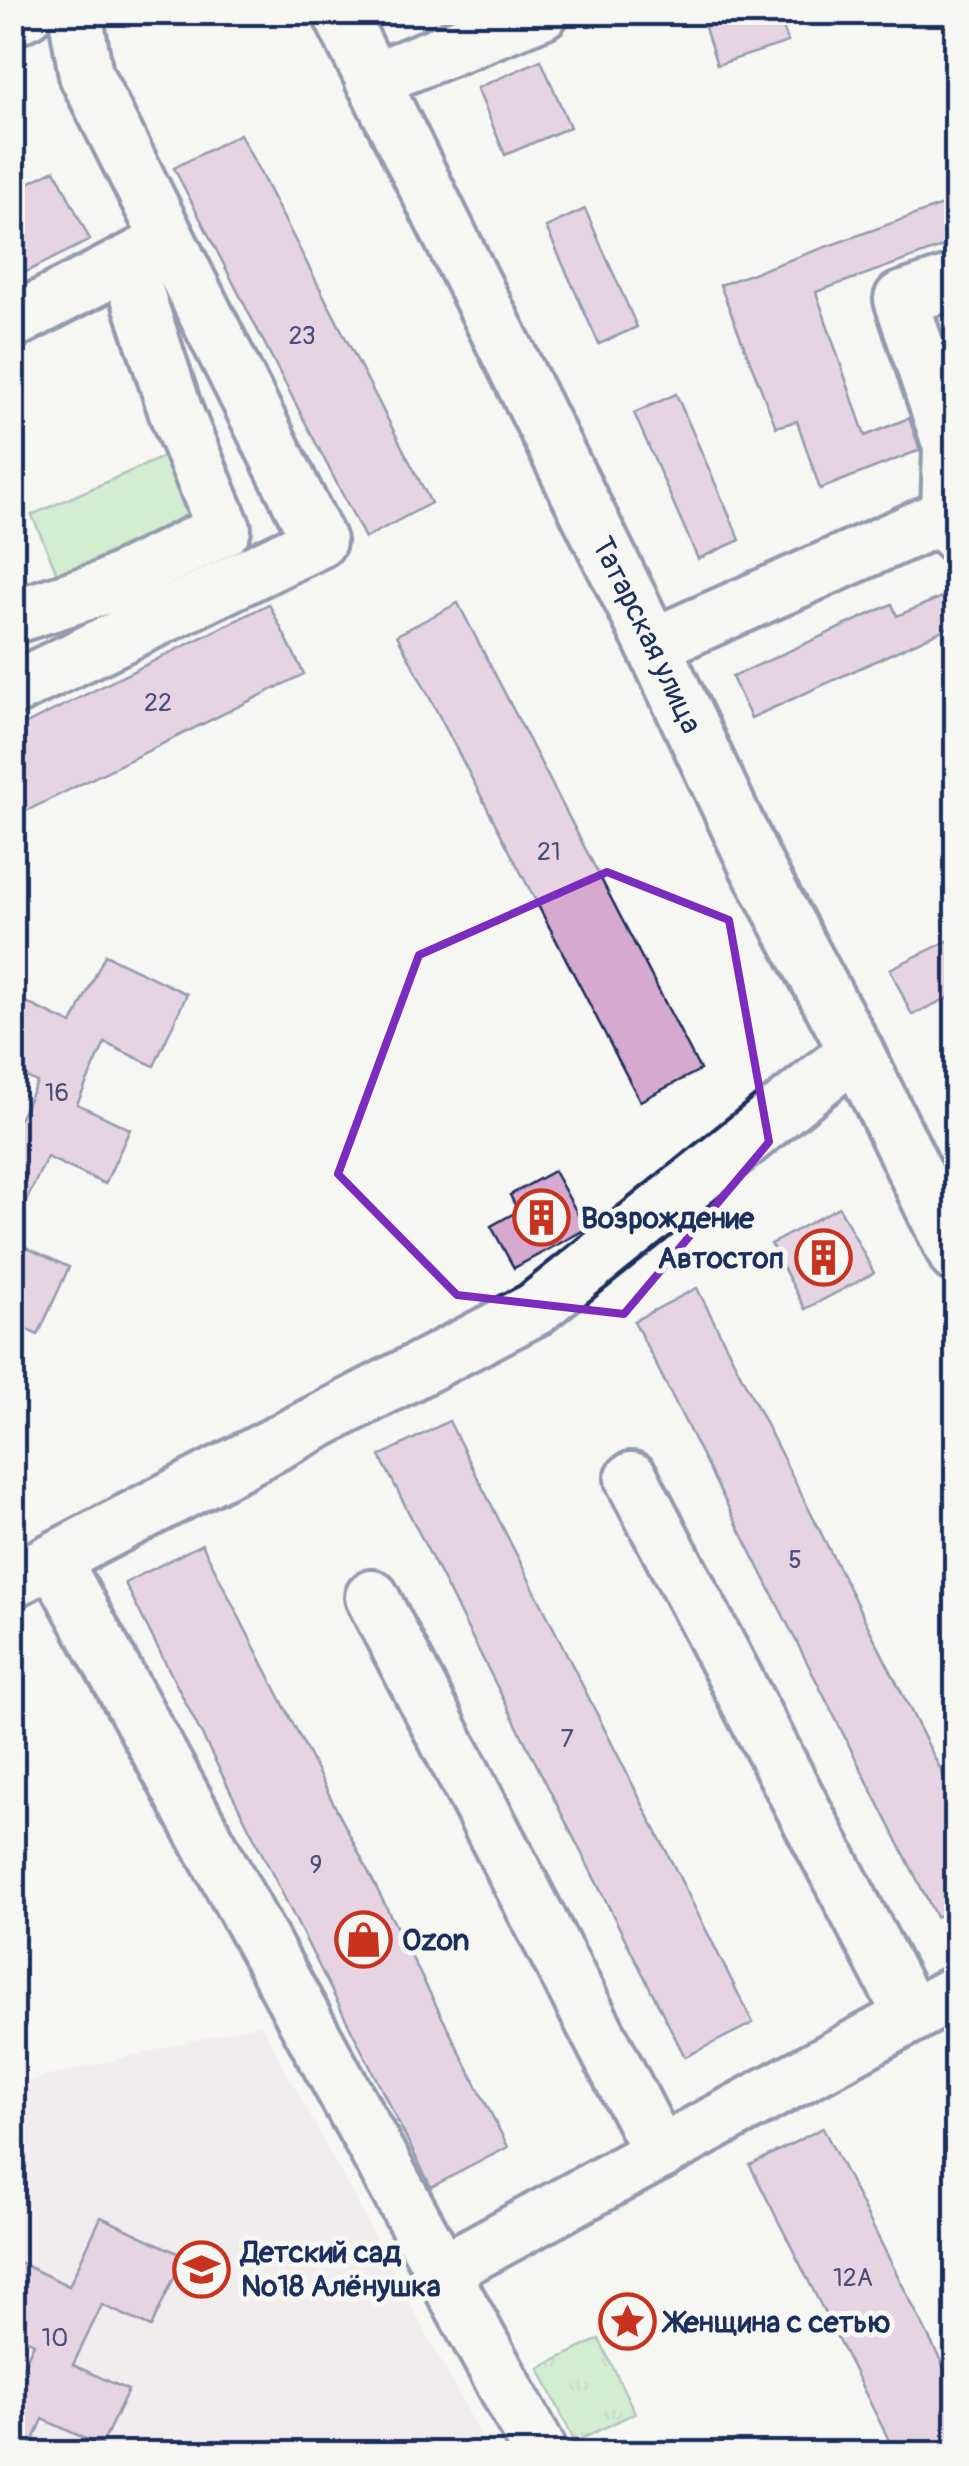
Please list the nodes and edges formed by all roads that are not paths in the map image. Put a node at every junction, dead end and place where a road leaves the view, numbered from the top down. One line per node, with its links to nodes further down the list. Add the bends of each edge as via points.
1 (28, 12): 5 (street)
2 (74, 12): 7 (street, via 86,75)
3 (339, 12): 6 (street, Татарская улица)
4 (542, 12): 6 (street)
5 (12, 19)
6 (372, 80): 12 (street, Татарская улица)
7 (152, 250): 9 (street); 11 (street, via 134,284 176,413 224,529 103,588); 13 (street, via 318,541)
8 (956, 281): 10 (street, via 901,299 950,446)
9 (12, 322)
10 (954, 520): 12 (street)
11 (12, 617)
12 (653, 644): 14 (street, Татарская улица, via 756,865)
13 (12, 689)
14 (856, 1050): 15 (street, Татарская улица); 17 (street, via 535,1308)
15 (956, 1256)
16 (632, 1480): 20 (street)
17 (33, 1570): 22 (street)
18 (372, 1597): 21 (street)
19 (956, 1992): 20 (street)
20 (911, 2016): 21 (street)
21 (660, 2153): 22 (street)
22 (442, 2271): 23 (street)
23 (542, 2454)

